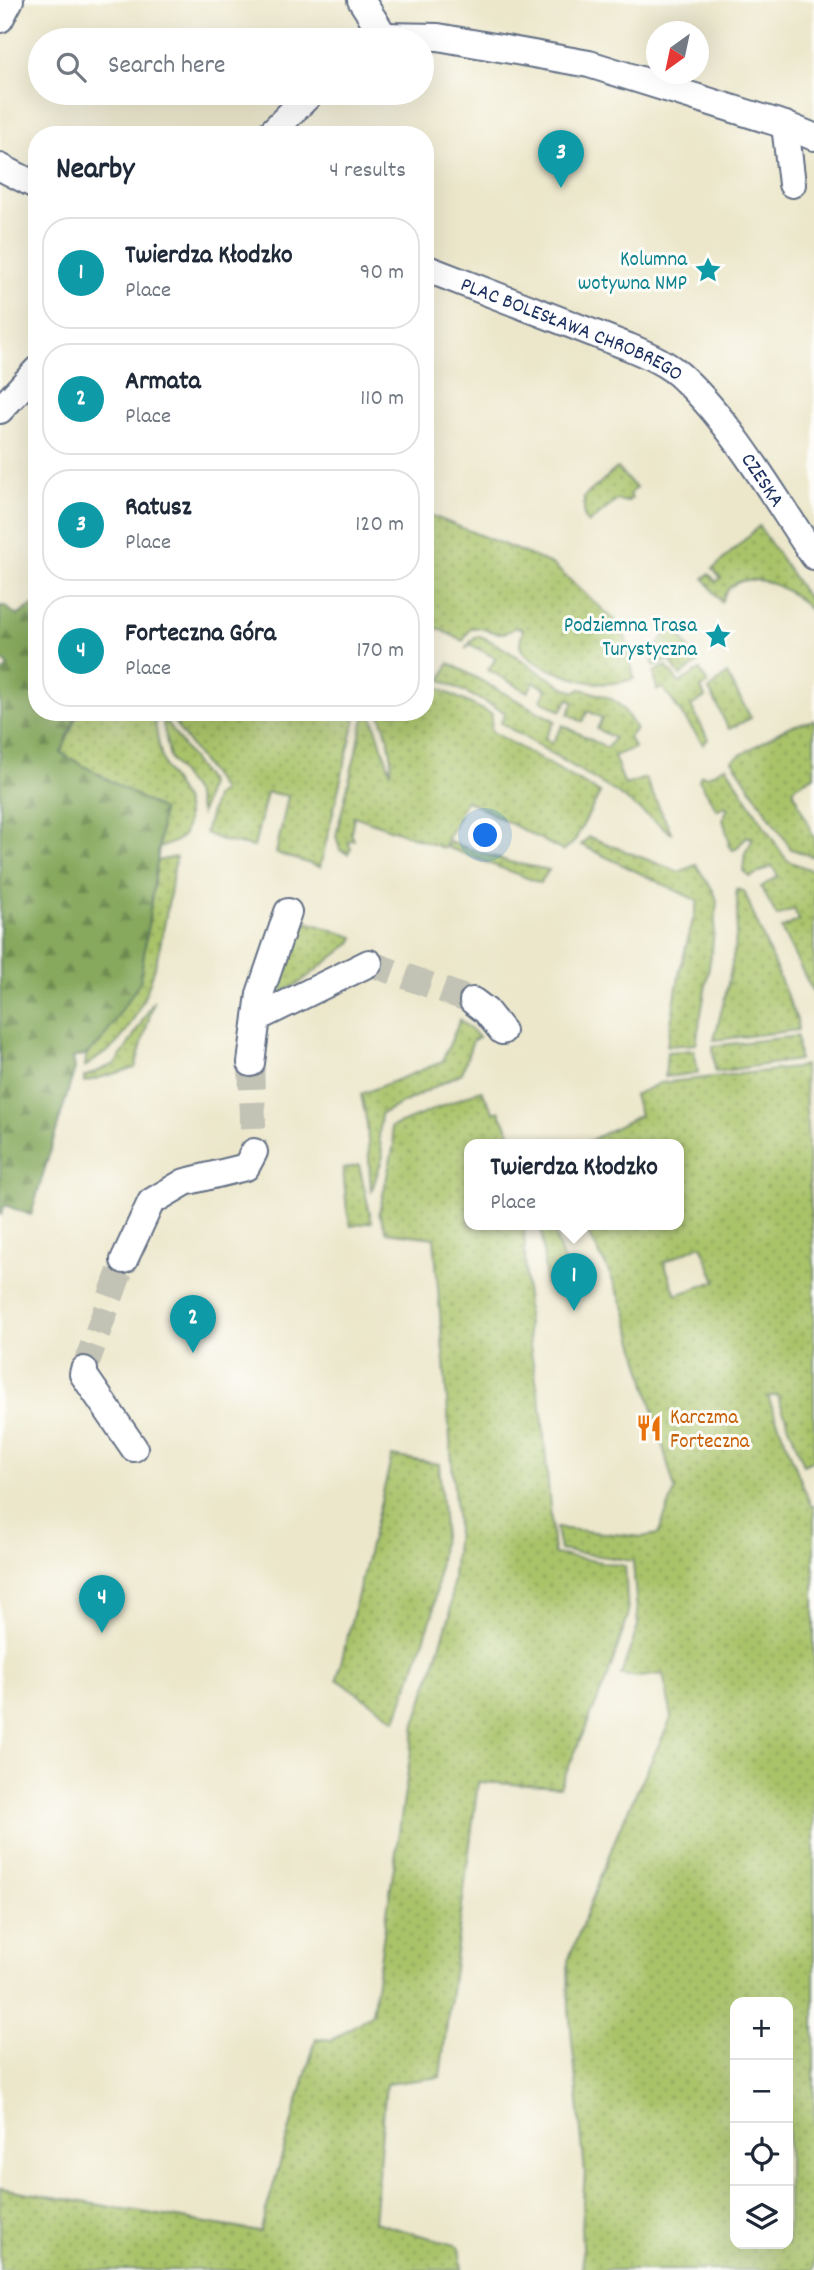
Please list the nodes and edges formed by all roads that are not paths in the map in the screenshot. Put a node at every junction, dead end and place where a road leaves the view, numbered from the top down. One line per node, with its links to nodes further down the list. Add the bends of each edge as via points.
1 (10, 0): 3 (street)
2 (361, 0): 4 (street)
3 (0, 19)
4 (376, 28)
5 (434, 37): 7 (street, via 589,64)
6 (299, 105): 8 (street)
7 (785, 125): 9 (street); 12 (street)
8 (278, 126)
9 (814, 137)
10 (0, 167): 11 (street)
11 (28, 181)
12 (792, 184)
13 (434, 272): 15 (street, PLAC BOLESŁAWA CHROBREGO, via 657,359 684,378)
14 (28, 380): 16 (street)
15 (709, 406): 17 (street, CZESKA)
16 (0, 410)
17 (814, 556)
18 (288, 912): 21 (street, via 260,994)
19 (369, 963): 21 (street)
20 (474, 1001): 22 (street)
21 (257, 1018): 23 (street)
22 (502, 1031)
23 (251, 1063)
24 (254, 1152): 25 (street, via 246,1167 185,1182 151,1202)
25 (124, 1260)
26 (83, 1370): 27 (street)
27 (134, 1448)

